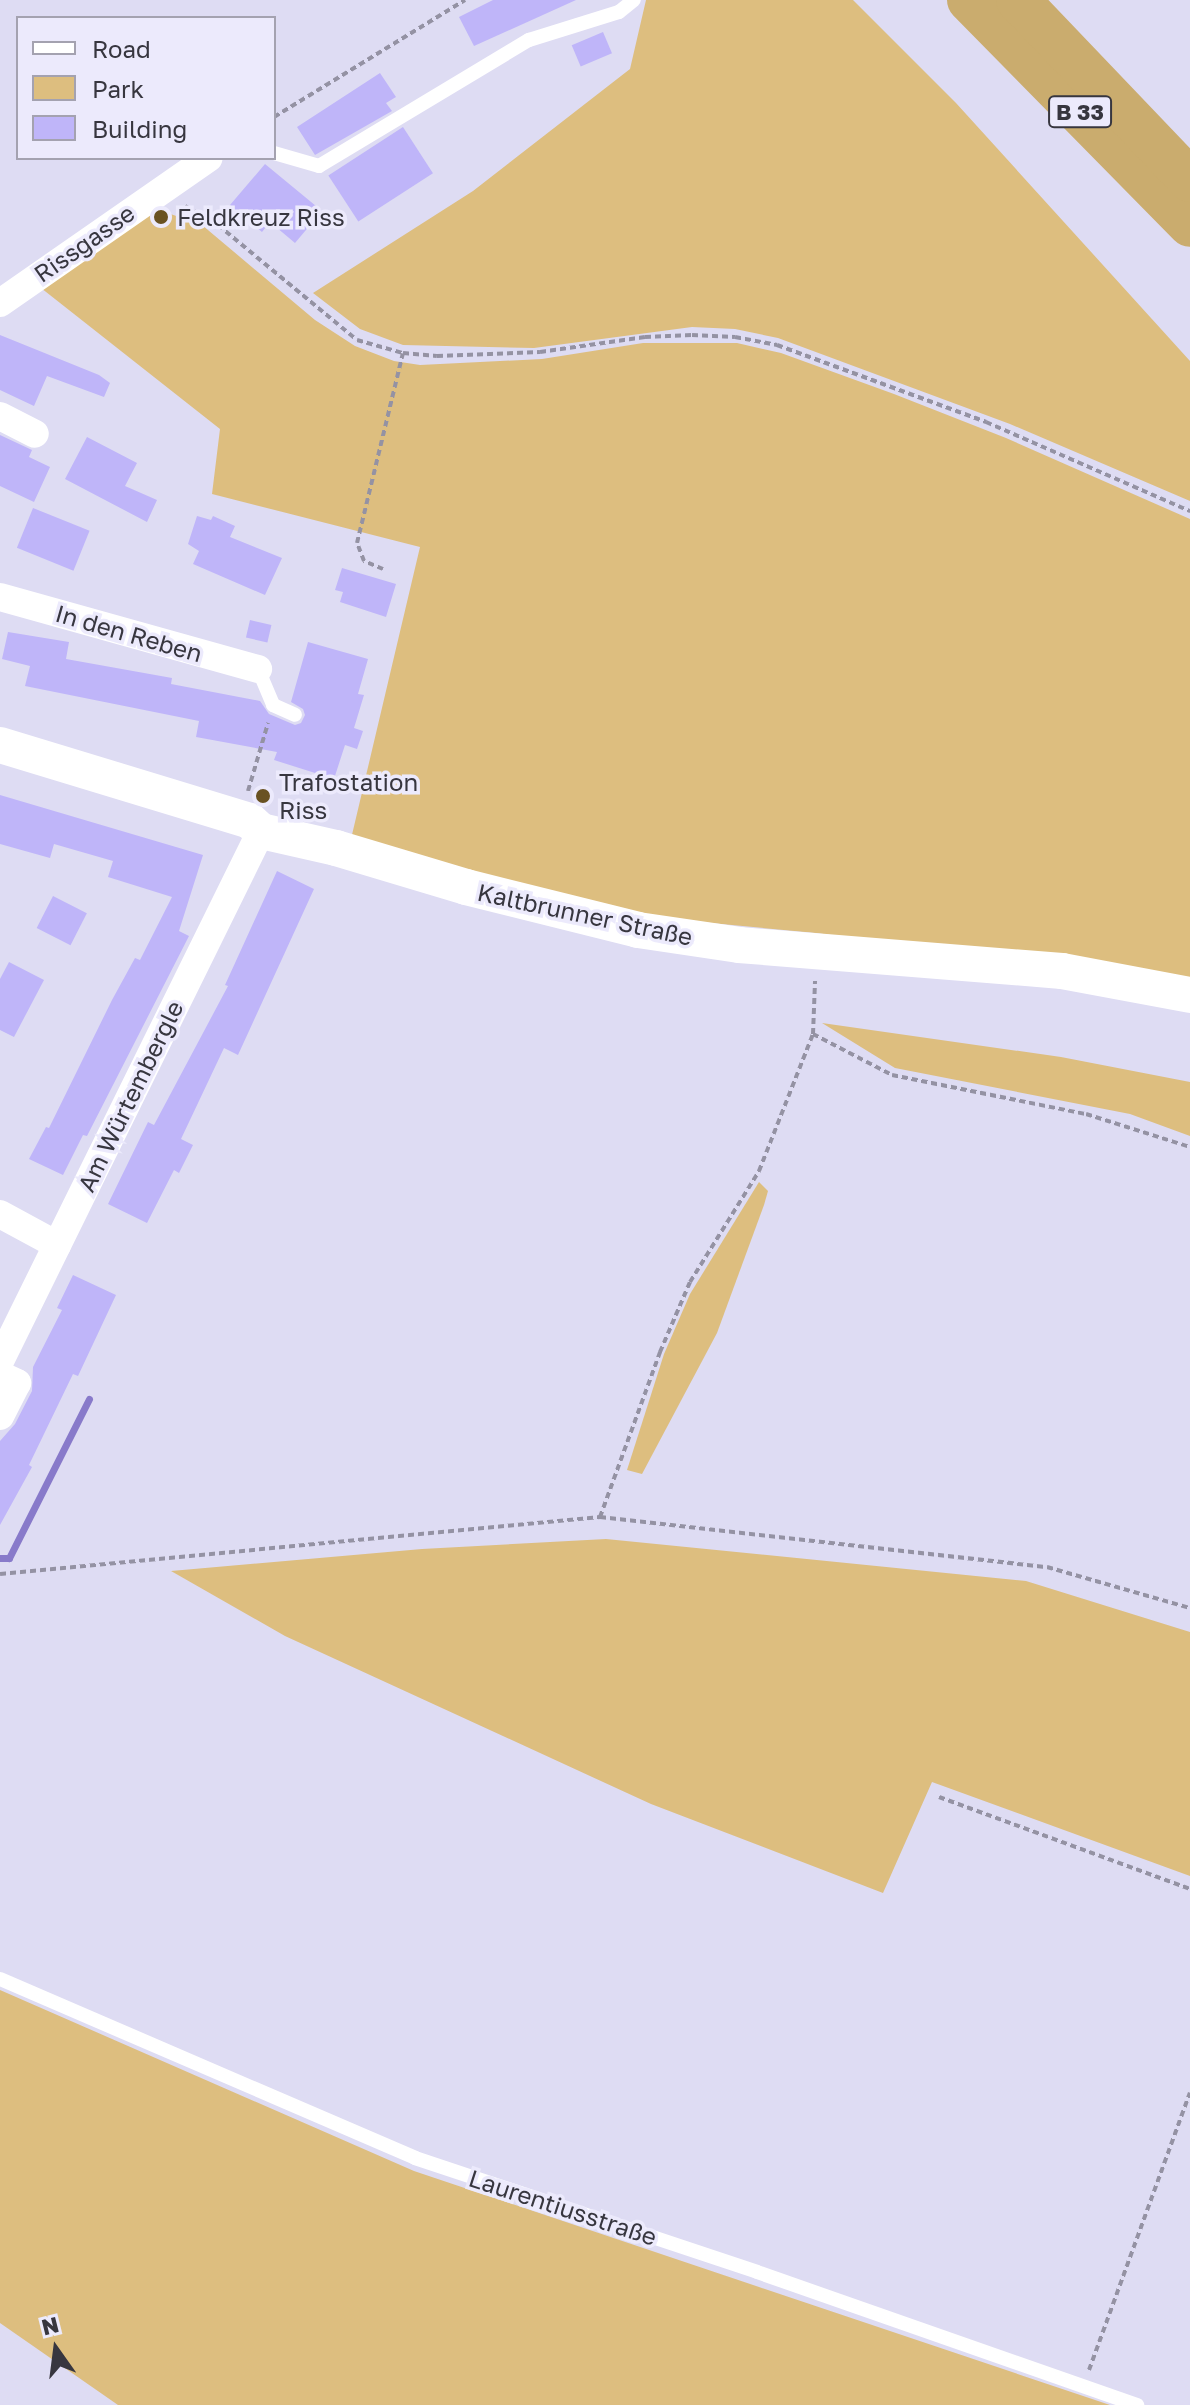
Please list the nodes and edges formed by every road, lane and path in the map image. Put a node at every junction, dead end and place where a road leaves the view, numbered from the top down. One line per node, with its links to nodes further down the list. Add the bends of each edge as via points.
1 (465, 0): 5 (path)
2 (634, 0): 6 (lane, via 619,12 529,40 319,166)
3 (969, 0): 10 (highway, B 33)
4 (1018, 0): 8 (highway, B 33)
5 (276, 116)
6 (276, 154)
7 (206, 160): 9 (street, Rissgasse)
8 (1190, 180)
9 (158, 190): 11 (street, Rissgasse); 12 (path, via 218,225 357,340)
10 (1190, 225)
11 (0, 303)
12 (403, 353): 15 (path, via 540,352 692,335 777,345 986,422); 16 (path, via 357,543 364,561)
13 (0, 416): 14 (street)
14 (35, 434)
15 (1190, 511)
16 (383, 569)
17 (0, 597): 18 (street, In den Reben)
18 (258, 669): 19 (lane)
19 (273, 705): 20 (lane); 22 (path)
20 (295, 715)
21 (0, 745): 23 (street, Kaltbrunner Straße, via 250,821)
22 (252, 781)
23 (261, 831): 24 (street, Kaltbrunner Straße, via 638,930); 29 (street, Am Würtembergle)
24 (817, 951): 25 (street, Kaltbrunner Straße, via 1062,971); 26 (path)
25 (1190, 995)
26 (813, 1034): 27 (path, via 892,1075 1086,1114); 33 (path, via 759,1171 690,1282)
27 (1190, 1147)
28 (0, 1214): 29 (street)
29 (57, 1245): 30 (street, Am Würtembergle)
30 (0, 1361)
31 (0, 1375): 32 (street, via 17,1383)
32 (0, 1416)
33 (600, 1517): 34 (path); 35 (path, via 1047,1567)
34 (0, 1574)
35 (1190, 1608)
36 (939, 1797): 37 (path)
37 (1190, 1889)
38 (0, 1979): 40 (lane, Laurentiusstraße, via 415,2158)
39 (1190, 2093): 40 (path)
40 (1083, 2387): 41 (lane, Laurentiusstraße)
41 (1137, 2405)

